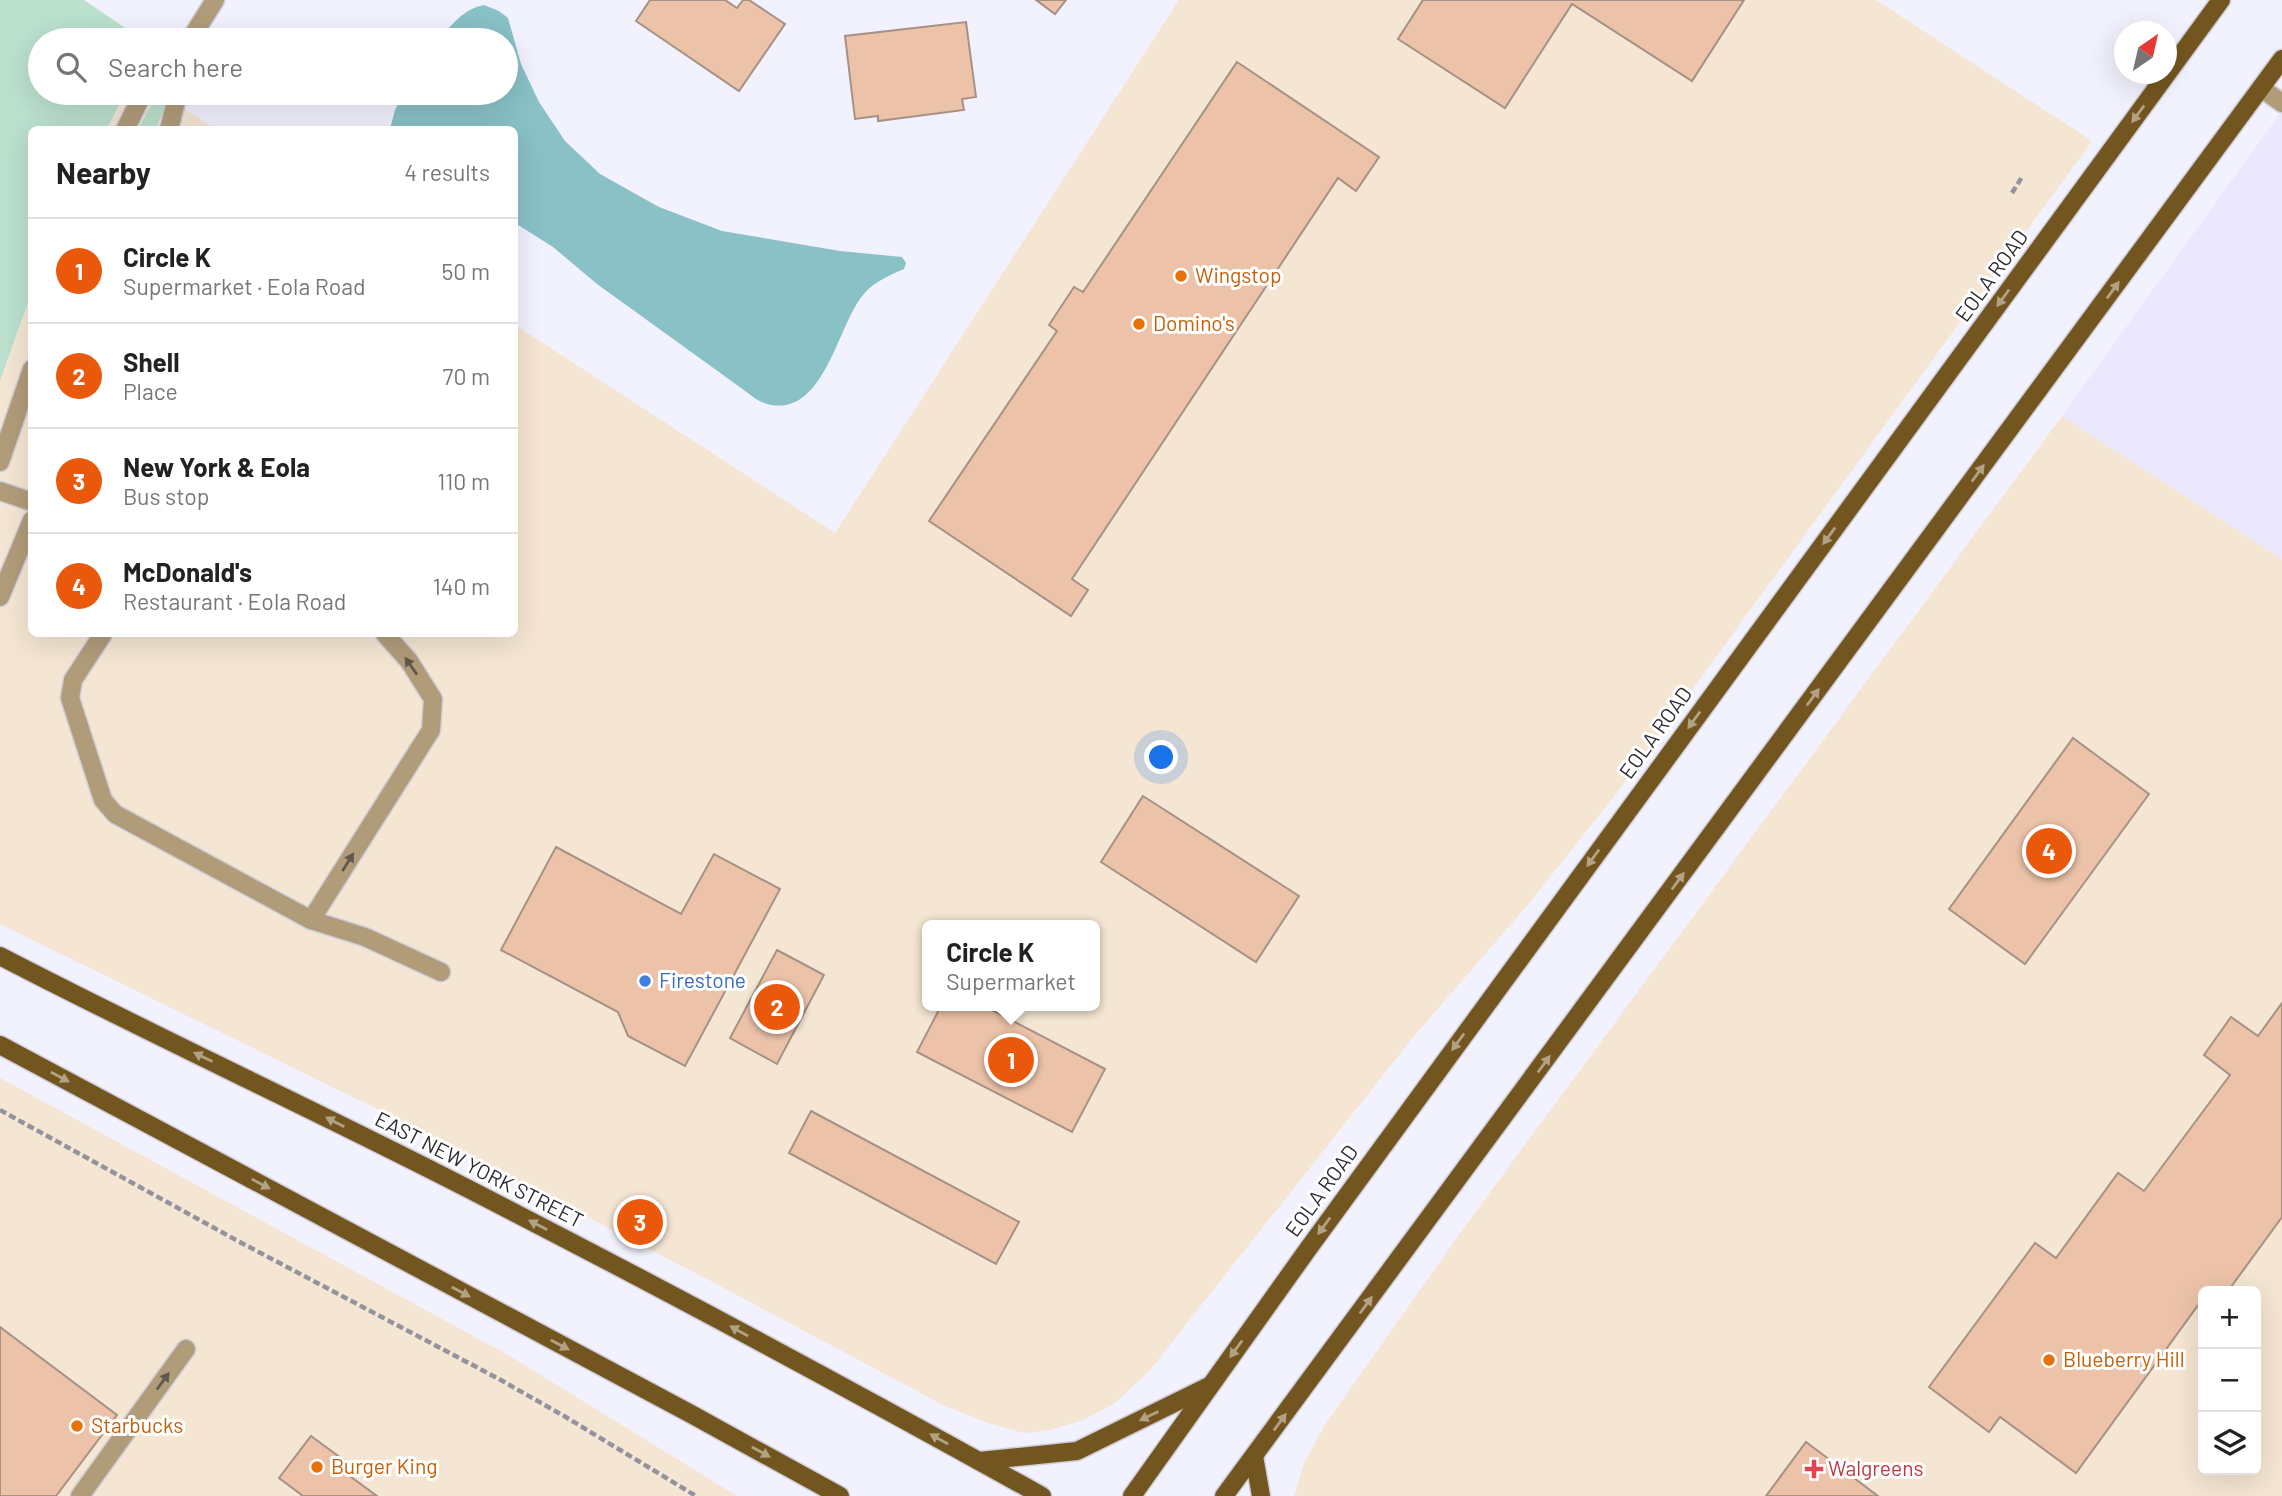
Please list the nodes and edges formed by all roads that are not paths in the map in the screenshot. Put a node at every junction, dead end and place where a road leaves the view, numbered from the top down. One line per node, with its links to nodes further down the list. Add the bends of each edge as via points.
1 (215, 0): 3 (street)
2 (2221, 0): 24 (main road, EOLA ROAD, one-way to 24)
3 (198, 28)
4 (2282, 59): 5 (main road)
5 (2261, 88): 6 (street); 25 (main road, one-way to 5)
6 (2282, 103)
7 (137, 105): 9 (street)
8 (175, 105): 10 (street)
9 (127, 126)
10 (170, 126)
11 (28, 381): 12 (street)
12 (0, 462)
13 (0, 491): 14 (street)
14 (28, 501)
15 (28, 530): 16 (street)
16 (0, 597)
17 (101, 637): 19 (street, via 73,680 70,698 103,800 115,814)
18 (388, 637): 19 (street, one-way to 18, via 432,730 433,699)
19 (311, 920): 21 (street, via 365,937)
20 (0, 956): 26 (main road, EAST NEW YORK STREET, one-way to 20, via 580,1247)
21 (441, 972)
22 (0, 1045): 28 (main road, one-way to 28)
23 (186, 1349): 27 (street, one-way to 23)
24 (1210, 1385): 26 (main road, one-way to 26, via 1077,1451); 30 (main road, EOLA ROAD)
25 (1254, 1456): 31 (main road); 32 (main road)
26 (979, 1461): 29 (main road, EAST NEW YORK STREET)
27 (80, 1496)
28 (840, 1496)
29 (1042, 1496)
30 (1132, 1496)
31 (1224, 1496)
32 (1261, 1496)

